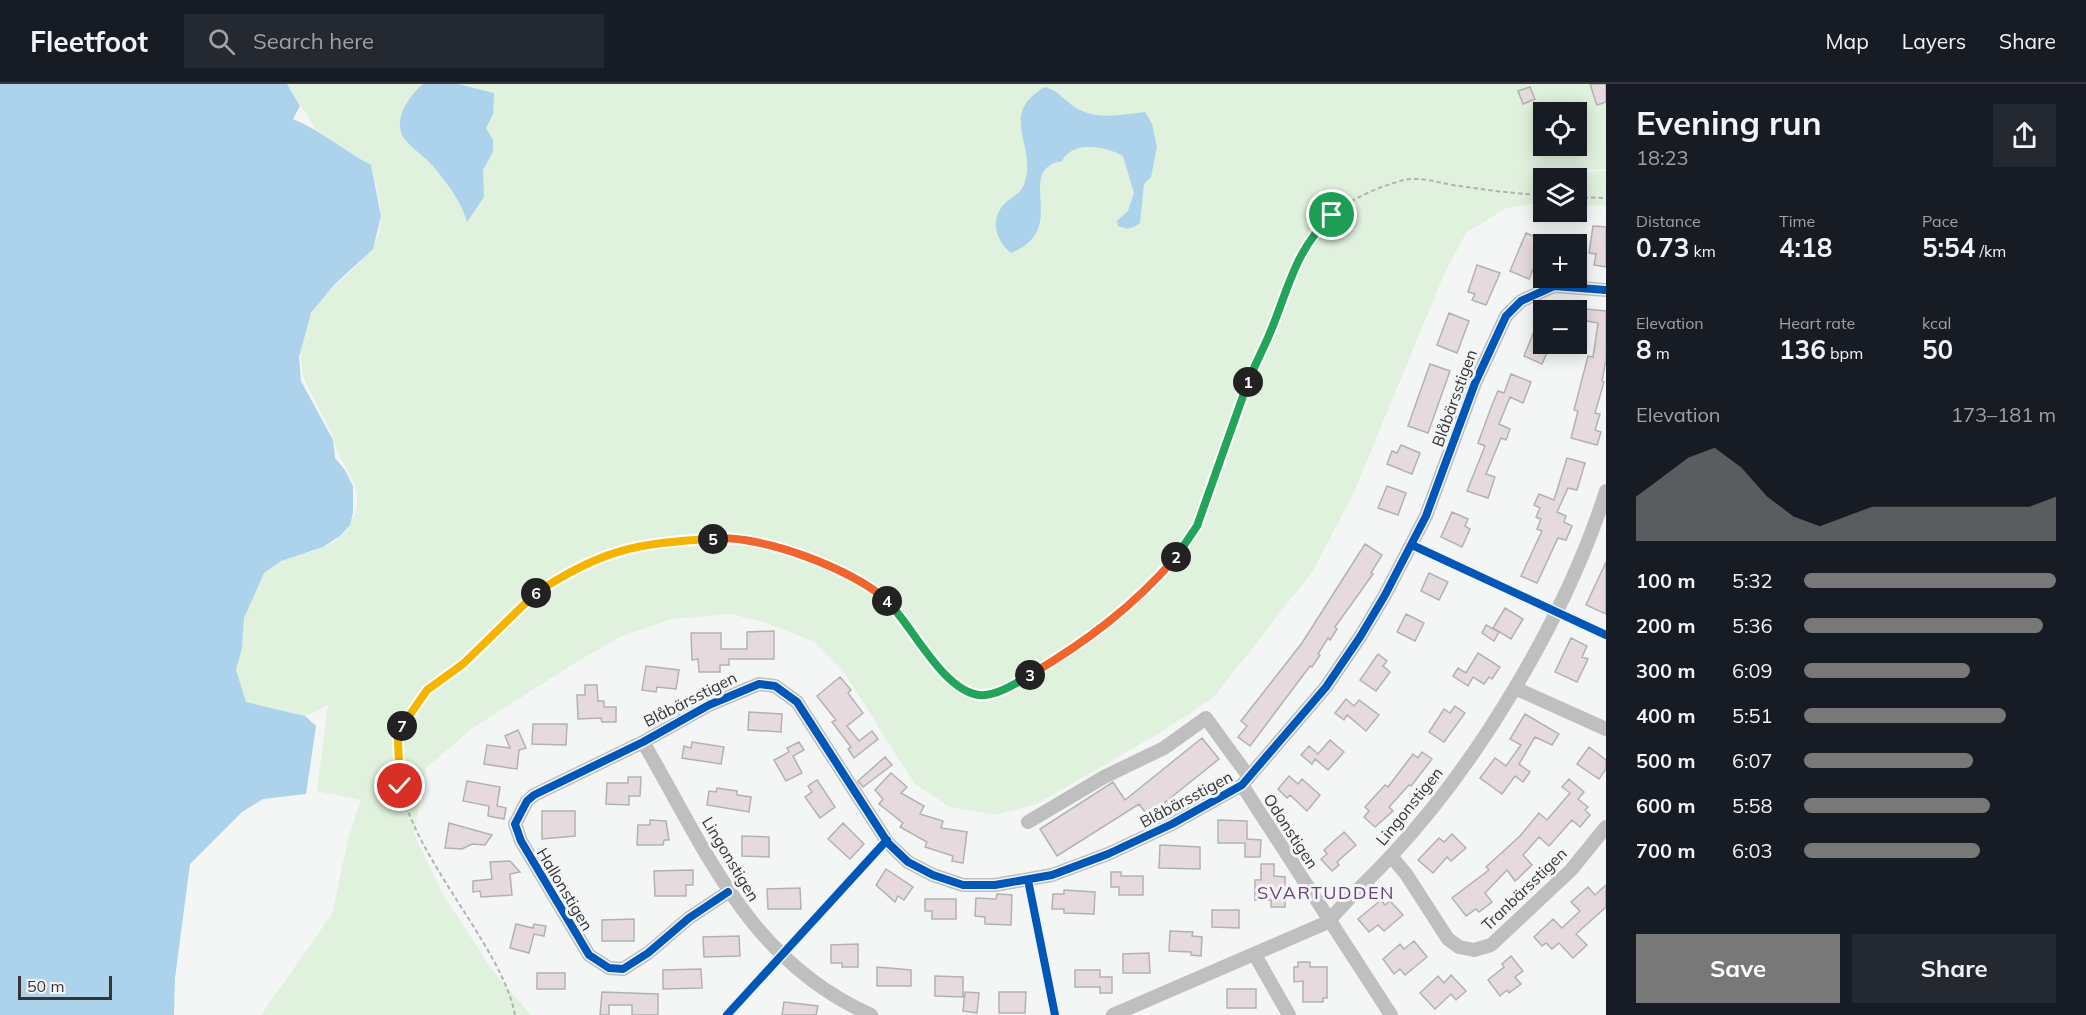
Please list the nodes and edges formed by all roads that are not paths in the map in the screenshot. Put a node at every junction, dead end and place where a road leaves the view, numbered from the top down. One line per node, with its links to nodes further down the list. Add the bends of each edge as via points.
1 (1606, 290): 8 (street, Blåbärsstigen, via 1554,286 1521,302 1506,316 1491,343 1426,516 1385,595 1326,687)
2 (1606, 491): 3 (street, Lingonstigen)
3 (1592, 534): 4 (street); 5 (street, Lingonstigen)
4 (1606, 540)
5 (1515, 688): 6 (street); 11 (street, Lingonstigen, via 1446,788)
6 (1606, 729)
7 (643, 742): 8 (street, Blåbärsstigen, via 719,700 759,684 775,686 797,702 888,843 908,862 963,885 995,885 1052,875 1172,824); 12 (street, Lingonstigen); 12 (street, Hallonstigen, via 534,795 515,824 520,841 589,955 609,968 623,969)
8 (1246, 781): 9 (street, Odonstigen, via 1206,718 1164,748 1104,777); 13 (street, Odonstigen)
9 (1028, 822)
10 (1606, 827): 11 (street, Tranbärsstigen, via 1571,870 1491,945 1474,950 1459,947 1448,939)
11 (1391, 856): 13 (street, Lingonstigen)
12 (728, 892): 15 (street, Lingonstigen, via 774,949)
13 (1328, 922): 14 (street, Lingonstigen); 19 (street, Odonstigen)
14 (1255, 955): 17 (street, Lingonstigen); 18 (street)
15 (844, 1010): 16 (street, Lingonstigen)
16 (871, 1015)
17 (1113, 1015)
18 (1289, 1015)
19 (1391, 1015)

